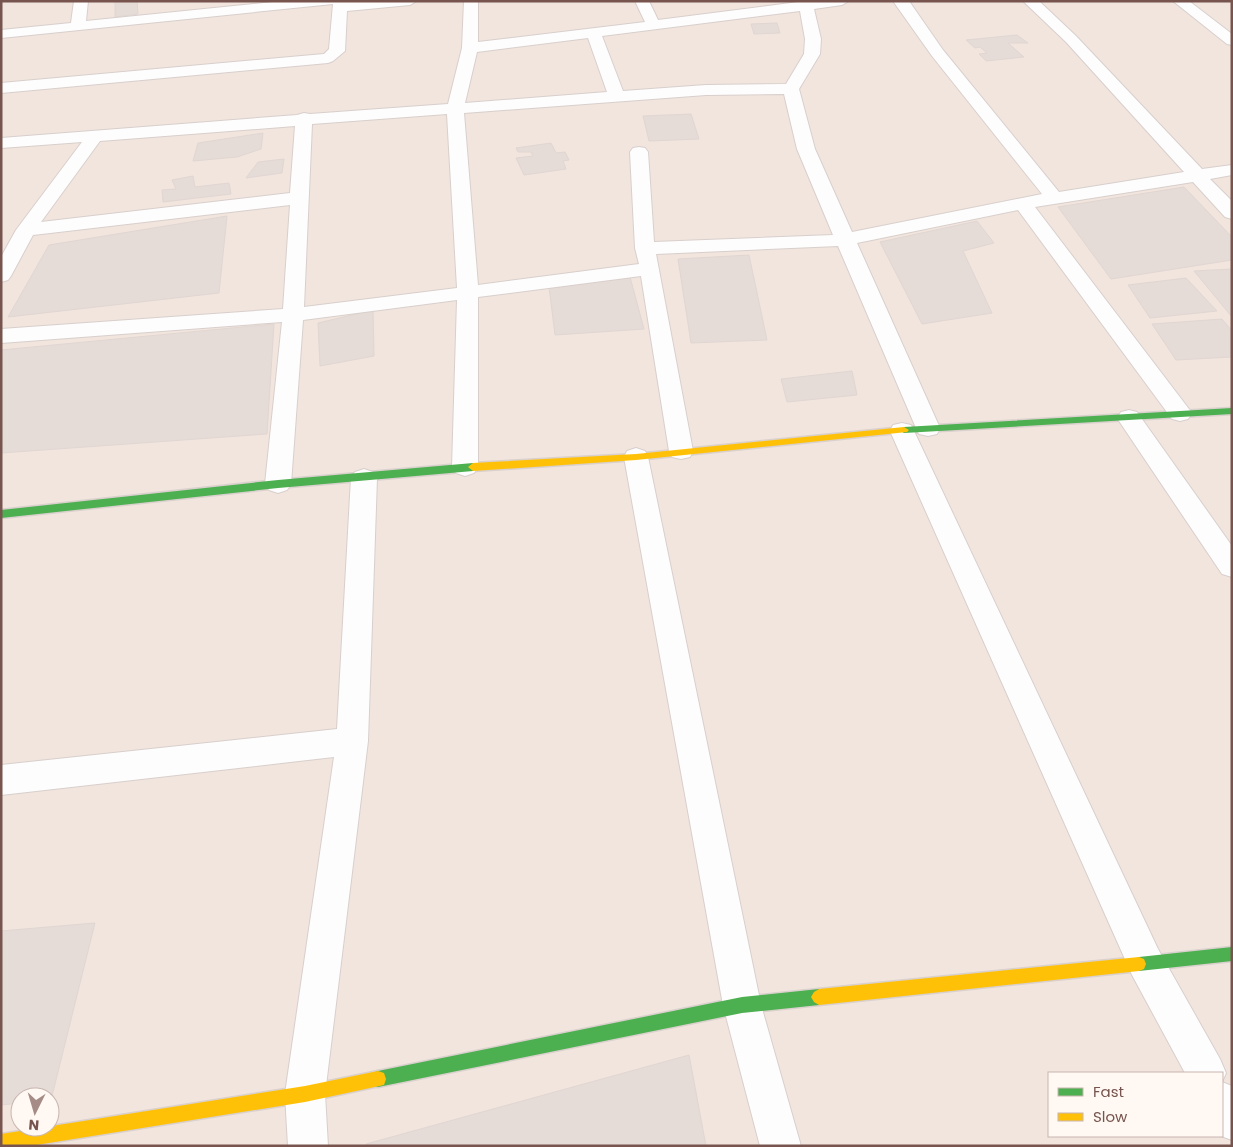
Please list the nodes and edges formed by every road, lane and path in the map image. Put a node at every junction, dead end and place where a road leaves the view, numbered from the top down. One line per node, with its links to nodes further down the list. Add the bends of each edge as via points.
1 (81, 1): 14 (street)
2 (410, 1): 9 (street)
3 (471, 1): 18 (street)
4 (642, 1): 13 (street)
5 (842, 1): 12 (street)
6 (900, 1): 30 (street, via 937,53)
7 (1030, 1): 28 (street, via 1071,39)
8 (1180, 1): 17 (street)
9 (336, 3): 10 (street); 19 (street, via 337,52 328,58)
10 (237, 6): 14 (street)
11 (757, 6): 12 (street); 13 (street)
12 (806, 6): 20 (street, via 813,39 812,54)
13 (653, 24): 15 (street)
14 (78, 25): 16 (street)
15 (592, 32): 18 (street); 21 (street)
16 (1, 34)
17 (1232, 41)
18 (470, 48): 22 (street)
19 (1, 88)
20 (791, 89): 21 (street); 34 (street, via 806,149)
21 (617, 96): 22 (street)
22 (455, 108): 23 (street); 38 (street)
23 (304, 118): 24 (street); 29 (street)
24 (95, 136): 25 (street); 33 (street)
25 (1, 143)
26 (639, 152): 35 (street)
27 (1232, 170): 28 (street)
28 (1196, 176): 30 (street); 32 (street)
29 (298, 198): 33 (street); 39 (street)
30 (1055, 199): 31 (street)
31 (1023, 203): 34 (street); 42 (street)
32 (1232, 213)
33 (26, 230): 37 (street)
34 (844, 240): 35 (street); 44 (street)
35 (645, 248): 36 (street)
36 (650, 269): 38 (street); 45 (street)
37 (1, 276)
38 (468, 291): 39 (street); 47 (street)
39 (293, 314): 40 (street); 49 (street)
40 (1, 336)
41 (1232, 411): 42 (street)
42 (1180, 413): 43 (street)
43 (1129, 418): 44 (street); 51 (street)
44 (915, 430): 45 (street); 55 (street)
45 (681, 451): 46 (street)
46 (636, 457): 47 (street); 56 (street)
47 (465, 467): 48 (street)
48 (364, 478): 49 (street); 52 (street)
49 (278, 484): 50 (street)
50 (1, 514)
51 (1232, 567)
52 (352, 741): 53 (street); 58 (street)
53 (1, 780)
54 (1232, 954): 55 (street)
55 (1145, 962): 56 (street); 57 (street)
56 (742, 1005): 58 (street); 63 (street)
57 (1205, 1072)
58 (305, 1094): 61 (street); 62 (street)
59 (1223, 1104): 60 (street)
60 (1232, 1120)
61 (1, 1142)
62 (308, 1146)
63 (781, 1146)

